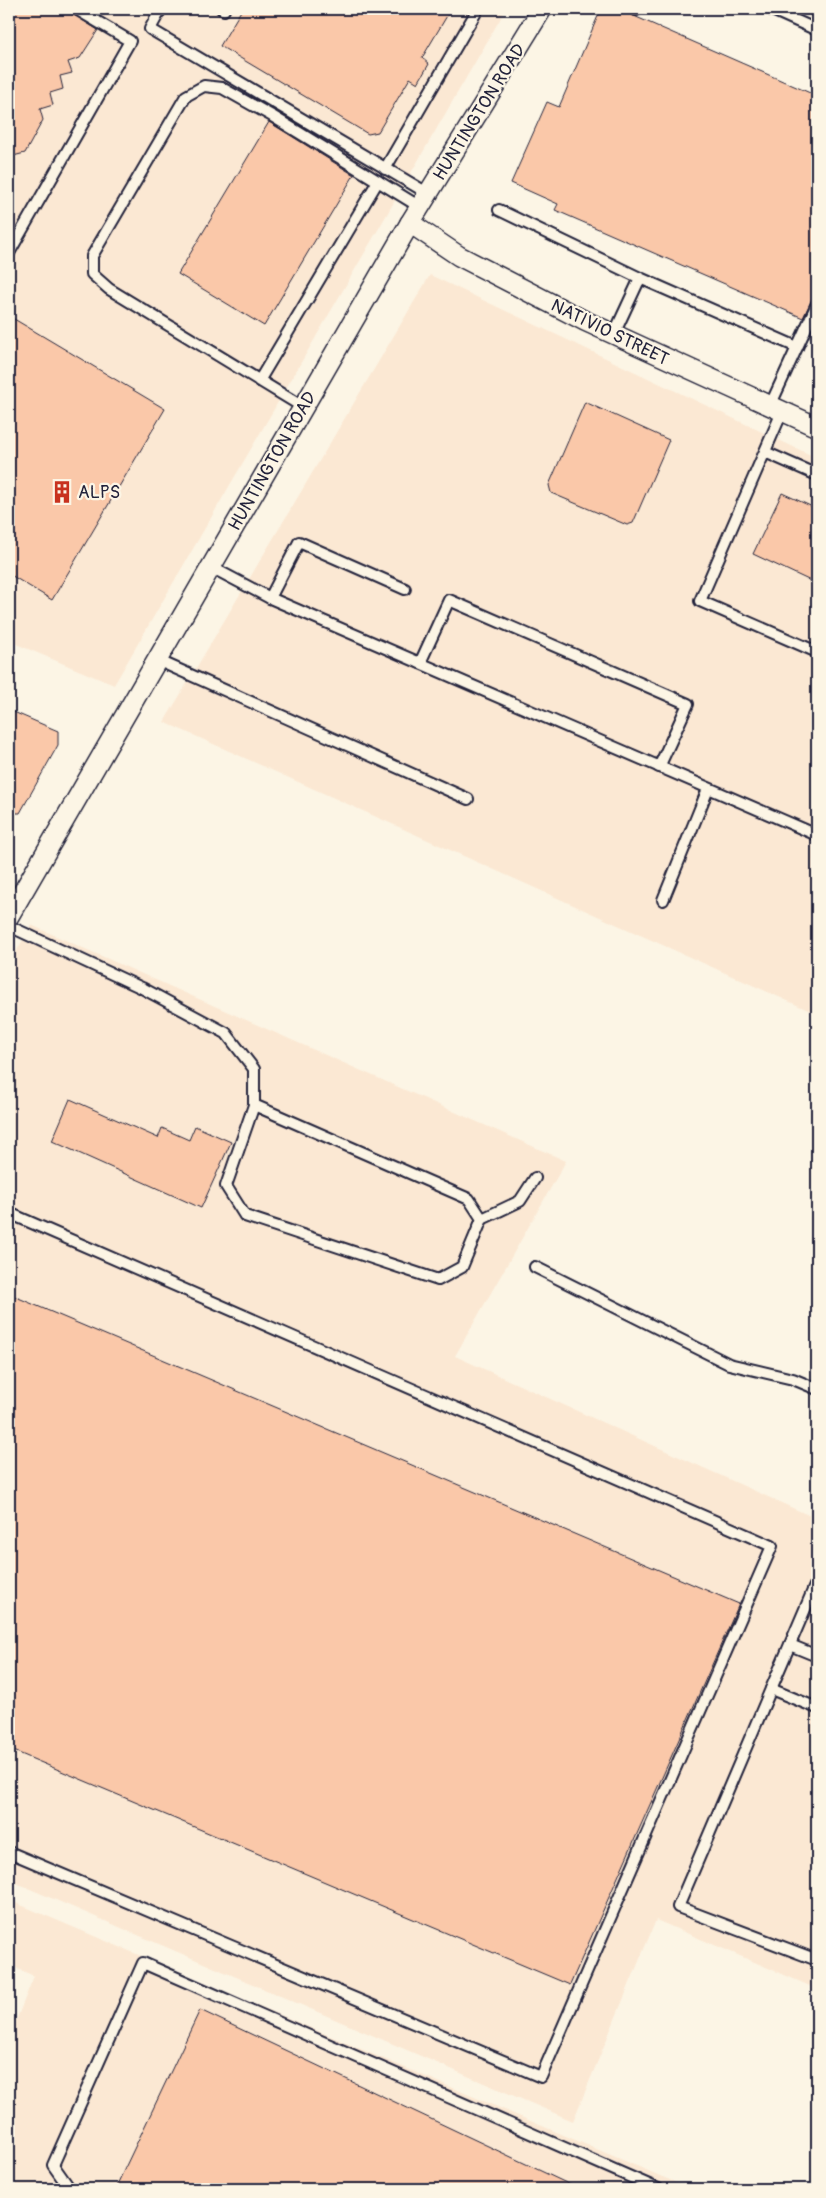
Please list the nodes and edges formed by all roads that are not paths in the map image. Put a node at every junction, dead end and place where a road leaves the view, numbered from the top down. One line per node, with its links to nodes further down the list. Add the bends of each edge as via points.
1 (76, 9): 11 (lane, via 130,41)
2 (161, 9): 7 (lane, via 150,28)
3 (478, 9): 7 (lane)
4 (542, 9): 9 (street, HUNTINGTON ROAD)
5 (770, 9): 6 (lane)
6 (817, 30)
7 (385, 169): 9 (lane)
8 (378, 181): 9 (lane); 16 (lane); 16 (lane, via 222,88 204,86 186,96 92,256 92,274 109,289)
9 (420, 208): 14 (street, NATIVIO STREET, via 459,256); 17 (street, HUNTINGTON ROAD)
10 (499, 210): 12 (lane)
11 (9, 253)
12 (640, 278): 14 (lane); 15 (lane)
13 (817, 304): 15 (lane)
14 (614, 334): 18 (street, NATIVIO STREET)
15 (797, 347): 18 (lane)
16 (259, 381): 17 (lane)
17 (303, 408): 22 (street, HUNTINGTON ROAD)
18 (776, 409): 19 (street, NATIVIO STREET); 20 (lane)
19 (817, 427)
20 (764, 452): 21 (lane); 25 (lane, via 700,601)
21 (817, 475)
22 (211, 567): 24 (lane); 26 (street, HUNTINGTON ROAD)
23 (405, 589): 24 (lane, via 299,542)
24 (270, 598): 27 (lane)
25 (817, 652)
26 (157, 660): 30 (lane); 33 (street, HUNTINGTON ROAD)
27 (420, 663): 28 (lane); 28 (lane, via 449,600 688,704)
28 (659, 767): 29 (lane)
29 (708, 789): 31 (lane); 32 (lane)
30 (468, 799)
31 (817, 835)
32 (663, 900)
33 (9, 916)
34 (9, 926): 35 (lane, via 142,988 226,1033 254,1069)
35 (254, 1104): 38 (lane, via 469,1199); 38 (lane, via 226,1186 245,1216 438,1280 462,1267)
36 (534, 1178): 38 (lane, via 520,1201)
37 (9, 1213): 48 (lane, via 772,1546 541,2077)
38 (482, 1219)
39 (535, 1267): 40 (lane, via 730,1364 793,1379)
40 (817, 1389)
41 (817, 1581): 42 (lane)
42 (807, 1604): 43 (lane); 44 (lane)
43 (817, 1608)
44 (790, 1645): 45 (lane); 46 (lane)
45 (817, 1656)
46 (771, 1688): 47 (lane); 49 (lane, via 678,1907)
47 (817, 1708)
48 (9, 1852)
49 (817, 1960)
50 (70, 2189): 51 (lane, via 53,2165 142,1962)
51 (658, 2189)

